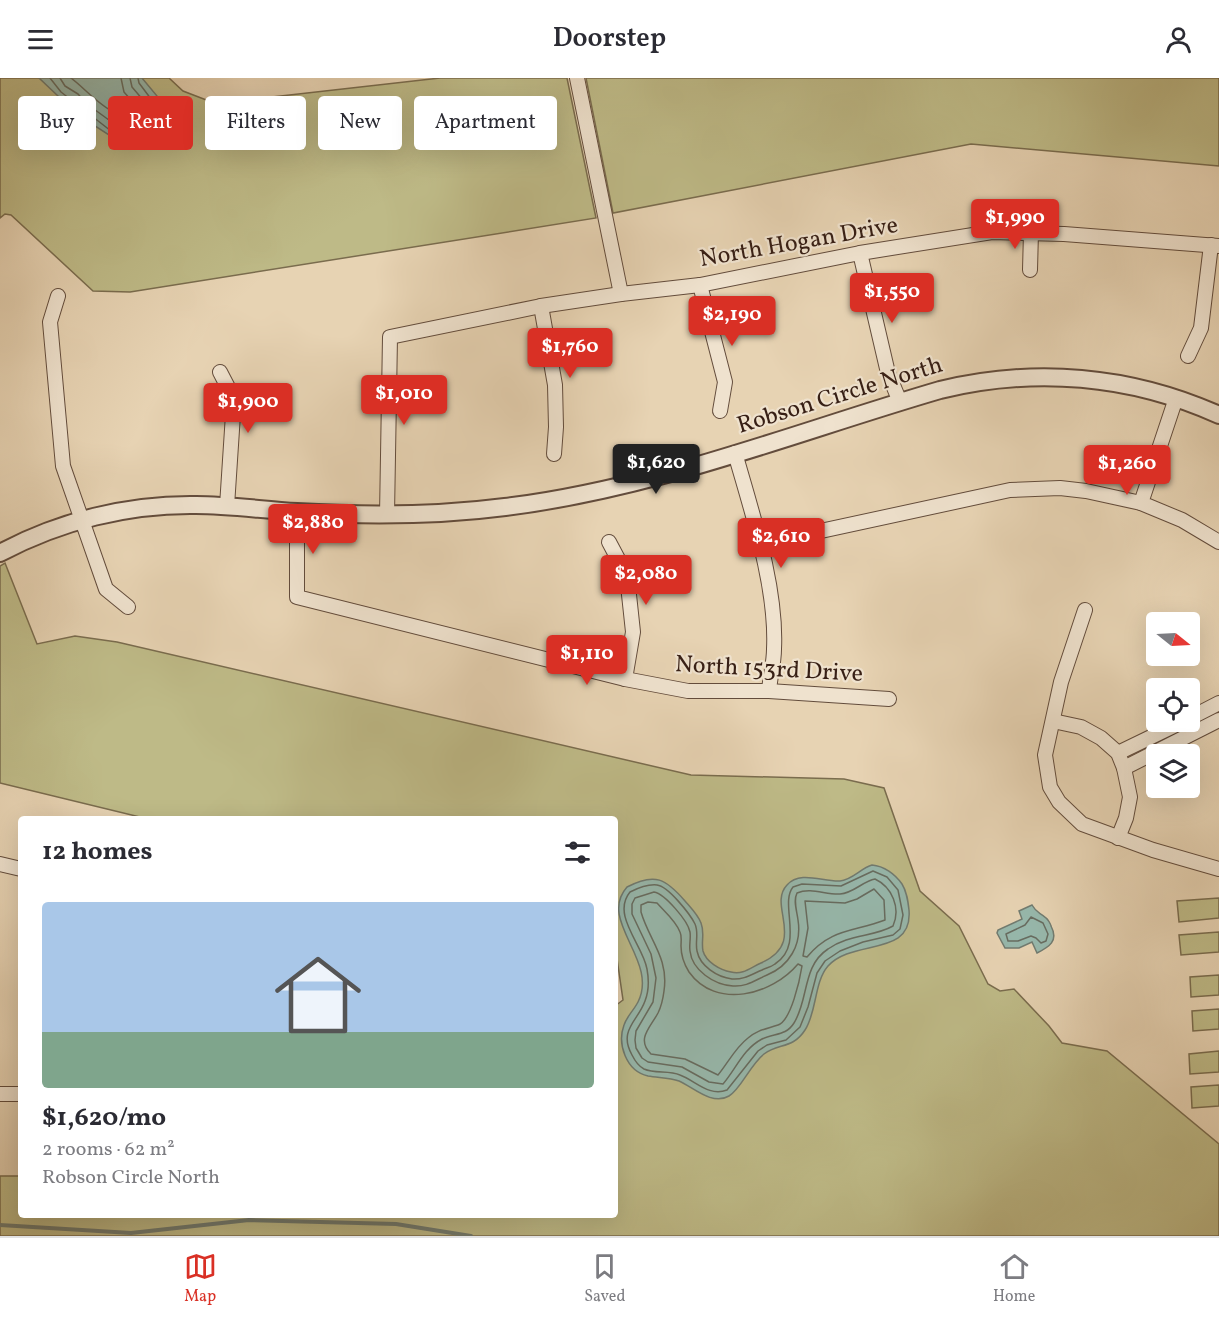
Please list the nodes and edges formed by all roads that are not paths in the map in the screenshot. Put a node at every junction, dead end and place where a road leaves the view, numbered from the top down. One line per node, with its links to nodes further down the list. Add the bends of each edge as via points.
1 (577, 78): 7 (street)
2 (1031, 232): 3 (street, North Hogan Drive); 4 (street, North Hogan Drive, via 992,232); 5 (street)
3 (1215, 246): 10 (street, via 1201,328)
4 (860, 253): 6 (street, North Hogan Drive); 13 (street, via 888,373)
5 (1030, 270)
6 (700, 285): 7 (street, North Hogan Drive); 14 (street, via 725,382)
7 (621, 294): 9 (street, North Hogan Drive)
8 (58, 296): 22 (street, via 50,322 63,466)
9 (541, 306): 17 (street, via 555,385); 21 (street, North Hogan Drive, via 390,337)
10 (1188, 356)
11 (220, 372): 19 (street, via 234,399)
12 (1176, 398): 13 (street, Robson Circle North, via 1106,381 1045,376 967,384); 15 (street, Robson Circle North); 18 (street)
13 (900, 402): 16 (street, Robson Circle North)
14 (720, 411)
15 (1219, 414)
16 (735, 453): 21 (street, Robson Circle North, via 578,496 472,511); 25 (street)
17 (554, 454)
18 (1141, 503): 24 (street, via 1182,520); 25 (street, via 1060,488 1010,490)
19 (227, 506): 20 (street, Robson Circle North); 22 (street, Robson Circle North, via 145,507)
20 (297, 512): 21 (street, Robson Circle North); 29 (street, North 153rd Drive, via 297,597)
21 (387, 515)
22 (82, 520): 26 (street, Robson Circle North); 27 (street, via 106,589)
23 (609, 542): 29 (street, via 627,576 633,632)
24 (1219, 542)
25 (761, 544): 30 (street, via 772,612 774,649)
26 (0, 552)
27 (128, 607)
28 (1085, 610): 35 (street, via 1061,682)
29 (625, 679): 30 (street, North 153rd Drive, via 688,691)
30 (769, 691): 31 (street, North 153rd Drive)
31 (889, 699)
32 (1219, 703): 33 (street)
33 (1200, 713)
34 (1219, 720): 38 (street)
35 (1053, 721): 37 (street, via 1081,727); 39 (street, via 1045,755 1050,787 1059,802 1082,824)
36 (1161, 732): 37 (street)
37 (1118, 753): 38 (street)
38 (1124, 768): 39 (street, via 1130,797)
39 (1119, 838): 42 (street)
40 (0, 864): 41 (street)
41 (18, 868)
42 (1219, 869)
43 (0, 1094): 44 (street)
44 (18, 1094)

